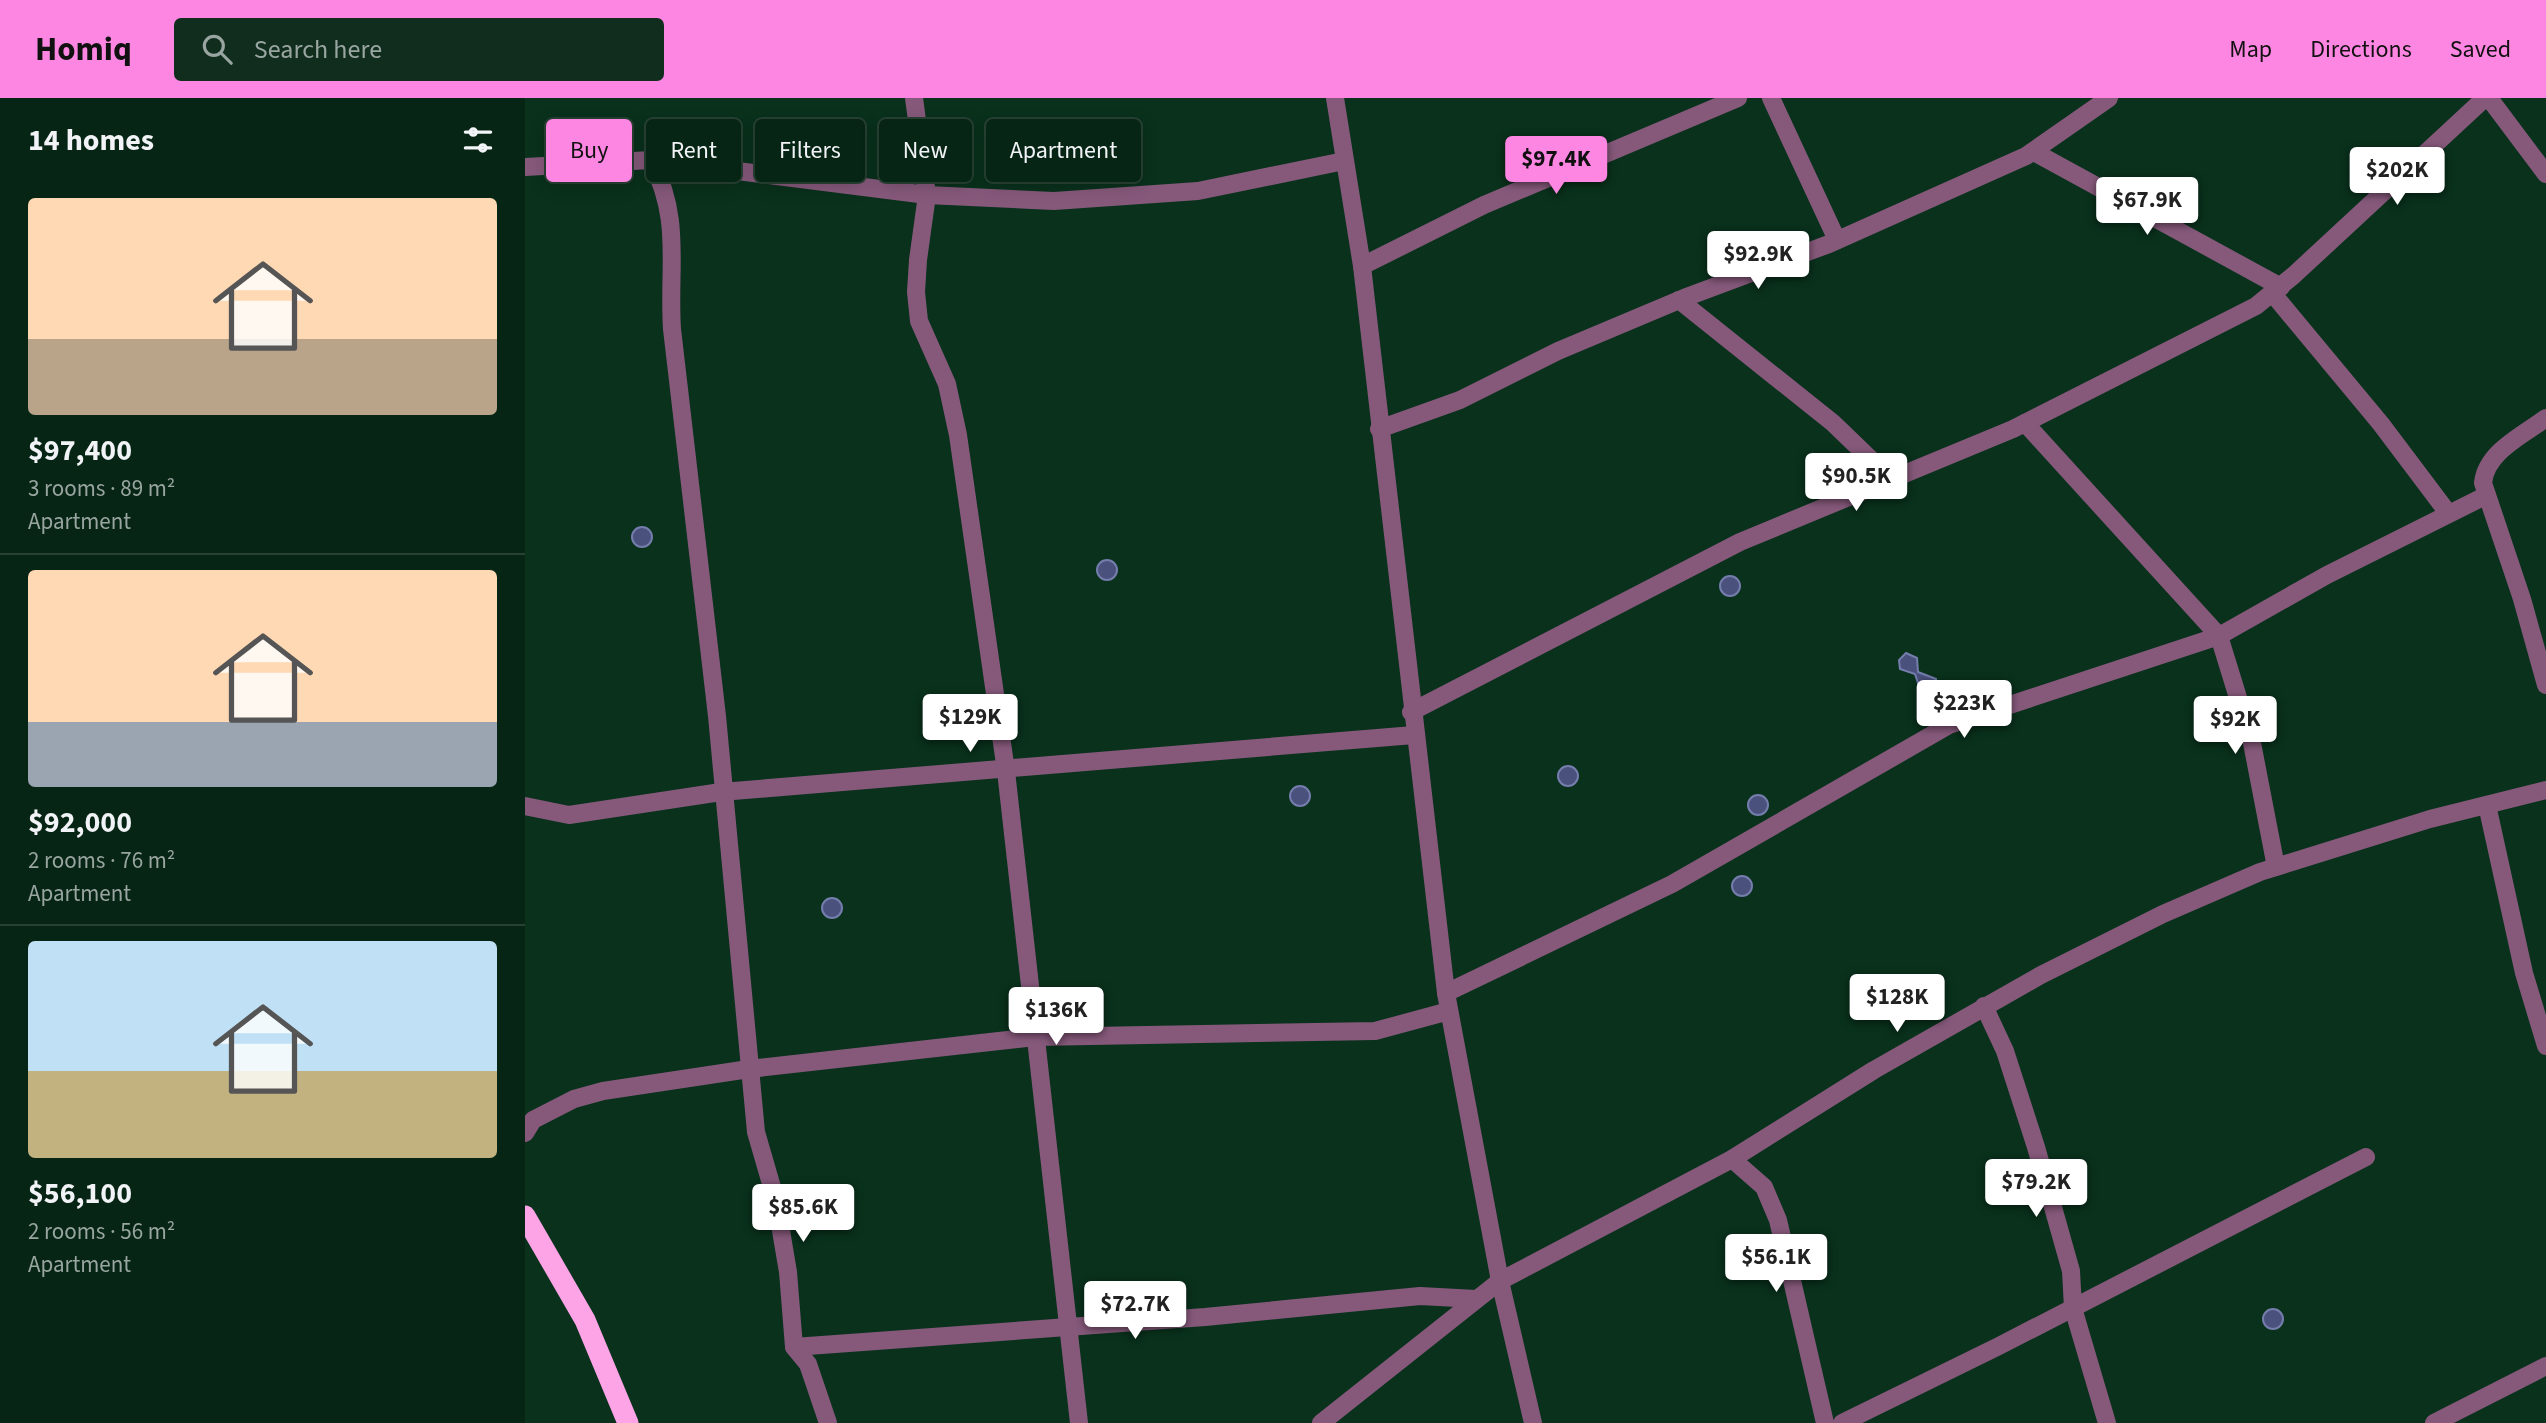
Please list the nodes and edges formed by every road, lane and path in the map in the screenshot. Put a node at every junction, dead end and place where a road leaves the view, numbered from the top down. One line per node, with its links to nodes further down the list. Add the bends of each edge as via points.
1 (914, 98): 14 (street)
2 (1335, 98): 9 (street)
3 (1738, 98): 16 (street, via 1485,205)
4 (1771, 98): 15 (street)
5 (2109, 98): 7 (street)
6 (2487, 98): 12 (street); 17 (street)
7 (2034, 152): 15 (street); 17 (street)
8 (646, 160): 10 (street)
9 (1344, 161): 14 (street, via 1198,191 1054,201); 16 (street)
10 (525, 167)
11 (741, 171): 14 (street)
12 (2546, 174)
13 (660, 182): 31 (street, via 674,240 672,329 717,716)
14 (927, 195): 29 (street, via 918,260 919,321 954,408)
15 (1837, 240): 18 (street)
16 (1362, 266): 21 (street)
17 (2277, 291): 20 (street, via 2236,317); 24 (street)
18 (1679, 300): 21 (street, via 1558,351 1460,400); 22 (street, via 1833,423)
19 (2546, 418): 23 (street, via 2490,463 2484,474)
20 (2025, 423): 22 (street); 25 (street)
21 (1379, 429): 27 (street, via 1397,555)
22 (1890, 478): 27 (street, via 1740,542)
23 (2485, 496): 24 (street); 26 (street, via 2522,599)
24 (2448, 513): 25 (street)
25 (2219, 636): 34 (street, via 2252,743); 35 (street, via 1949,725 1672,884)
26 (2546, 685)
27 (1411, 712): 28 (street)
28 (1414, 736): 29 (street); 35 (street)
29 (1006, 771): 31 (street); 37 (street)
30 (2545, 786): 32 (street)
31 (721, 792): 33 (street, via 569,815); 39 (street)
32 (2487, 805): 34 (street); 38 (street, via 2524,973)
33 (525, 806)
34 (2276, 867): 36 (street, via 2163,914)
35 (1447, 1002): 37 (street, via 1375,1031); 44 (street)
36 (1985, 1006): 42 (street); 46 (street, via 2005,1051 2036,1147 2071,1271)
37 (1035, 1037): 39 (street); 47 (street)
38 (2546, 1046)
39 (749, 1069): 40 (street, via 573,1099 533,1119); 48 (street, via 756,1132 776,1201 788,1272)
40 (525, 1133)
41 (2366, 1157): 46 (street)
42 (1732, 1159): 44 (street); 55 (street, via 1764,1187 1778,1220)
43 (525, 1216): 50 (highway, via 585,1320)
44 (1500, 1281): 45 (street); 54 (street)
45 (1476, 1299): 47 (street, via 1420,1296); 53 (street)
46 (2073, 1308): 56 (street); 57 (street)
47 (1068, 1327): 48 (street); 52 (street)
48 (794, 1347): 51 (street, via 808,1364)
49 (2546, 1366): 58 (street)
50 (628, 1423)
51 (828, 1423)
52 (1079, 1423)
53 (1321, 1423)
54 (1533, 1423)
55 (1825, 1423)
56 (1842, 1423)
57 (2106, 1423)
58 (2434, 1423)

